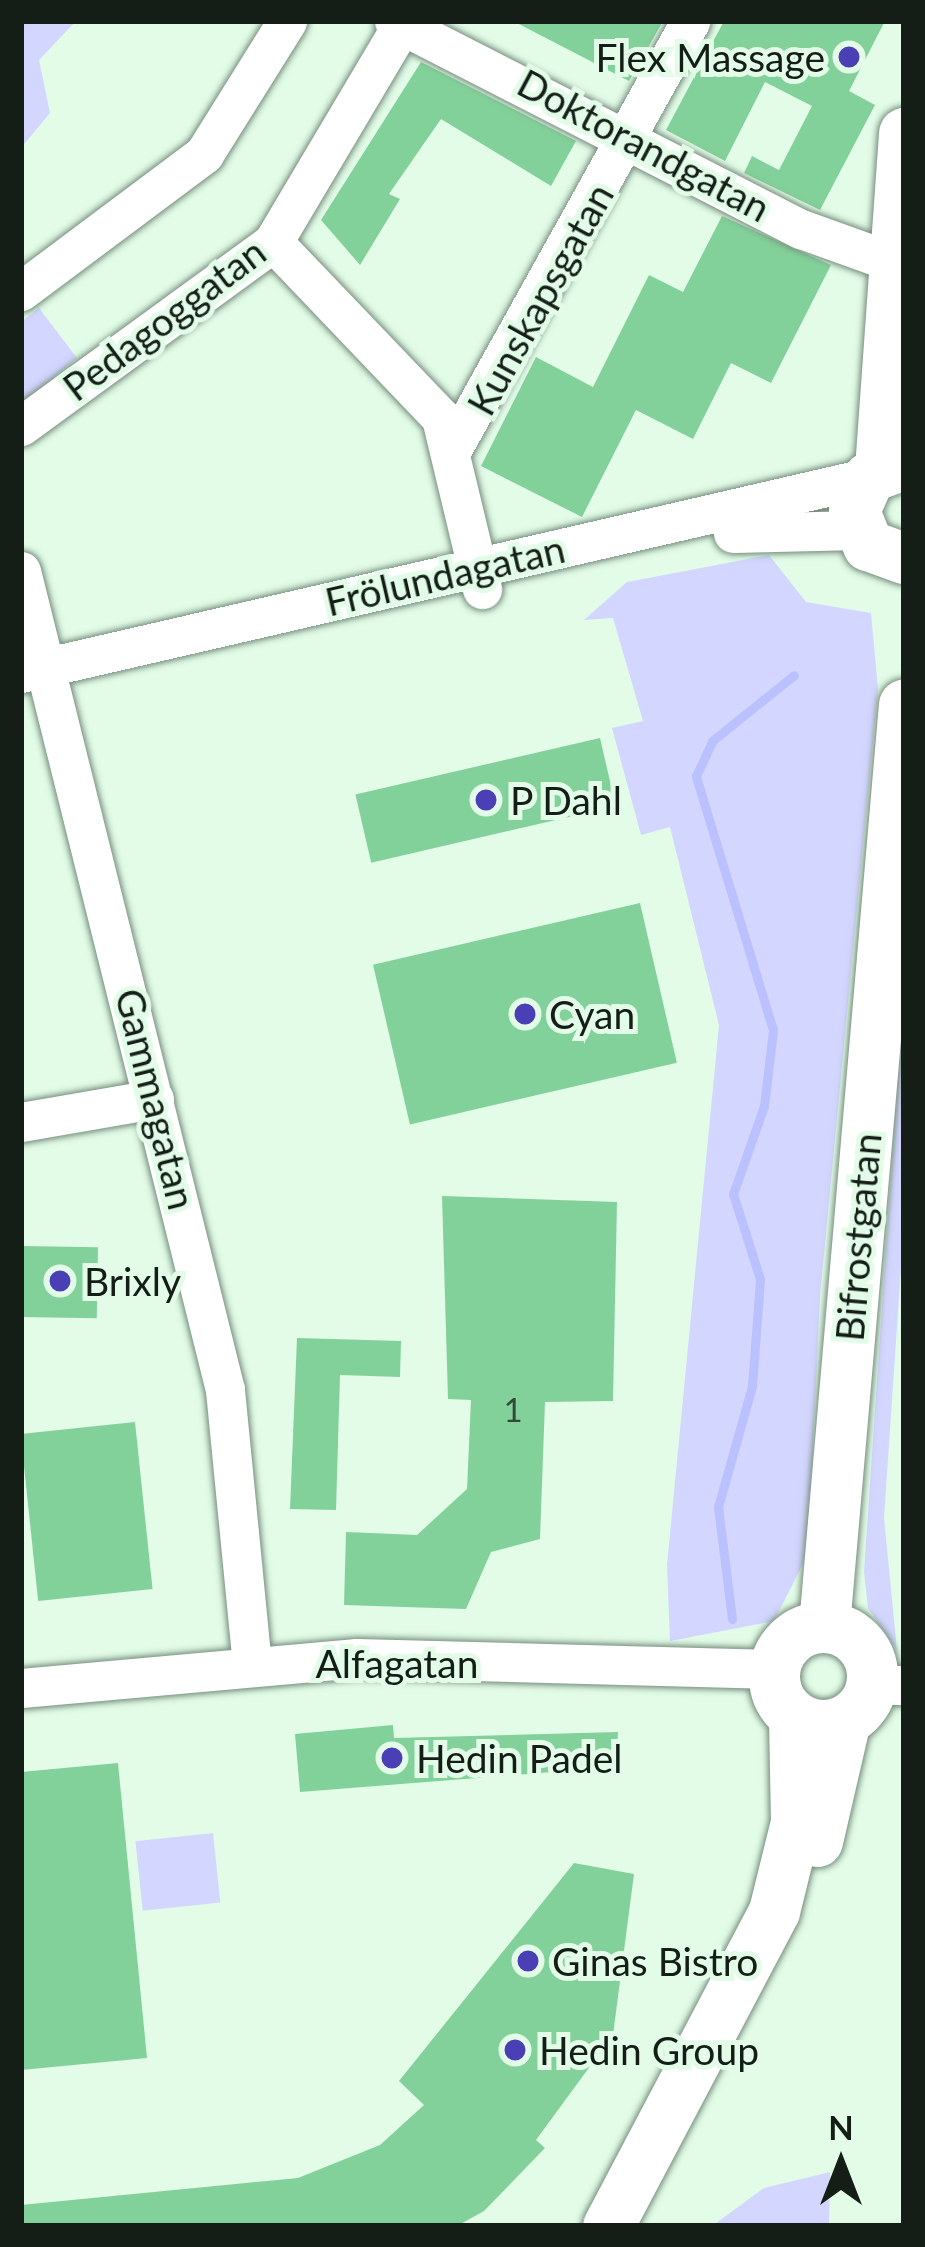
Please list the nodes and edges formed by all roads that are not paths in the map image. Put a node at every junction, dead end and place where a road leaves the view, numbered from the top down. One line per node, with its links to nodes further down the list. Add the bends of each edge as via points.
1 (287, 21): 8 (street, via 204,154)
2 (690, 21): 5 (street, Kunskapsgatan)
3 (398, 23): 5 (street, Doktorandgatan); 6 (street, Pedagoggatan)
4 (904, 133): 7 (main road)
5 (630, 138): 7 (street, Doktorandgatan); 10 (street, Kunskapsgatan)
6 (273, 242): 9 (street, Pedagoggatan); 10 (street)
7 (887, 260): 11 (main road)
8 (21, 291)
9 (21, 426)
10 (455, 443): 15 (street, Kunskapsgatan)
11 (884, 470): 12 (main road, via 855,502); 15 (street, Frölundagatan)
12 (858, 530): 13 (main road); 15 (street, Frölundagatan, via 747,530)
13 (903, 567)
14 (21, 571): 16 (street, Gammagatan)
15 (480, 578): 16 (street, Frölundagatan)
16 (39, 682): 18 (street, Gammagatan)
17 (904, 704): 20 (main road, Bifrostgatan)
18 (154, 1100): 19 (street); 21 (street, Gammagatan, via 225,1390)
19 (21, 1122)
20 (824, 1627): 22 (main road, via 791,1638); 24 (main road, via 861,1645)
21 (252, 1665): 22 (street, Alfagatan); 23 (street, Alfagatan)
22 (774, 1669): 25 (main road)
23 (21, 1688)
24 (874, 1696): 25 (main road); 27 (main road, via 783,1955)
25 (794, 1716): 26 (main road, via 796,1822 774,1911)
26 (608, 2226)
27 (638, 2226)

